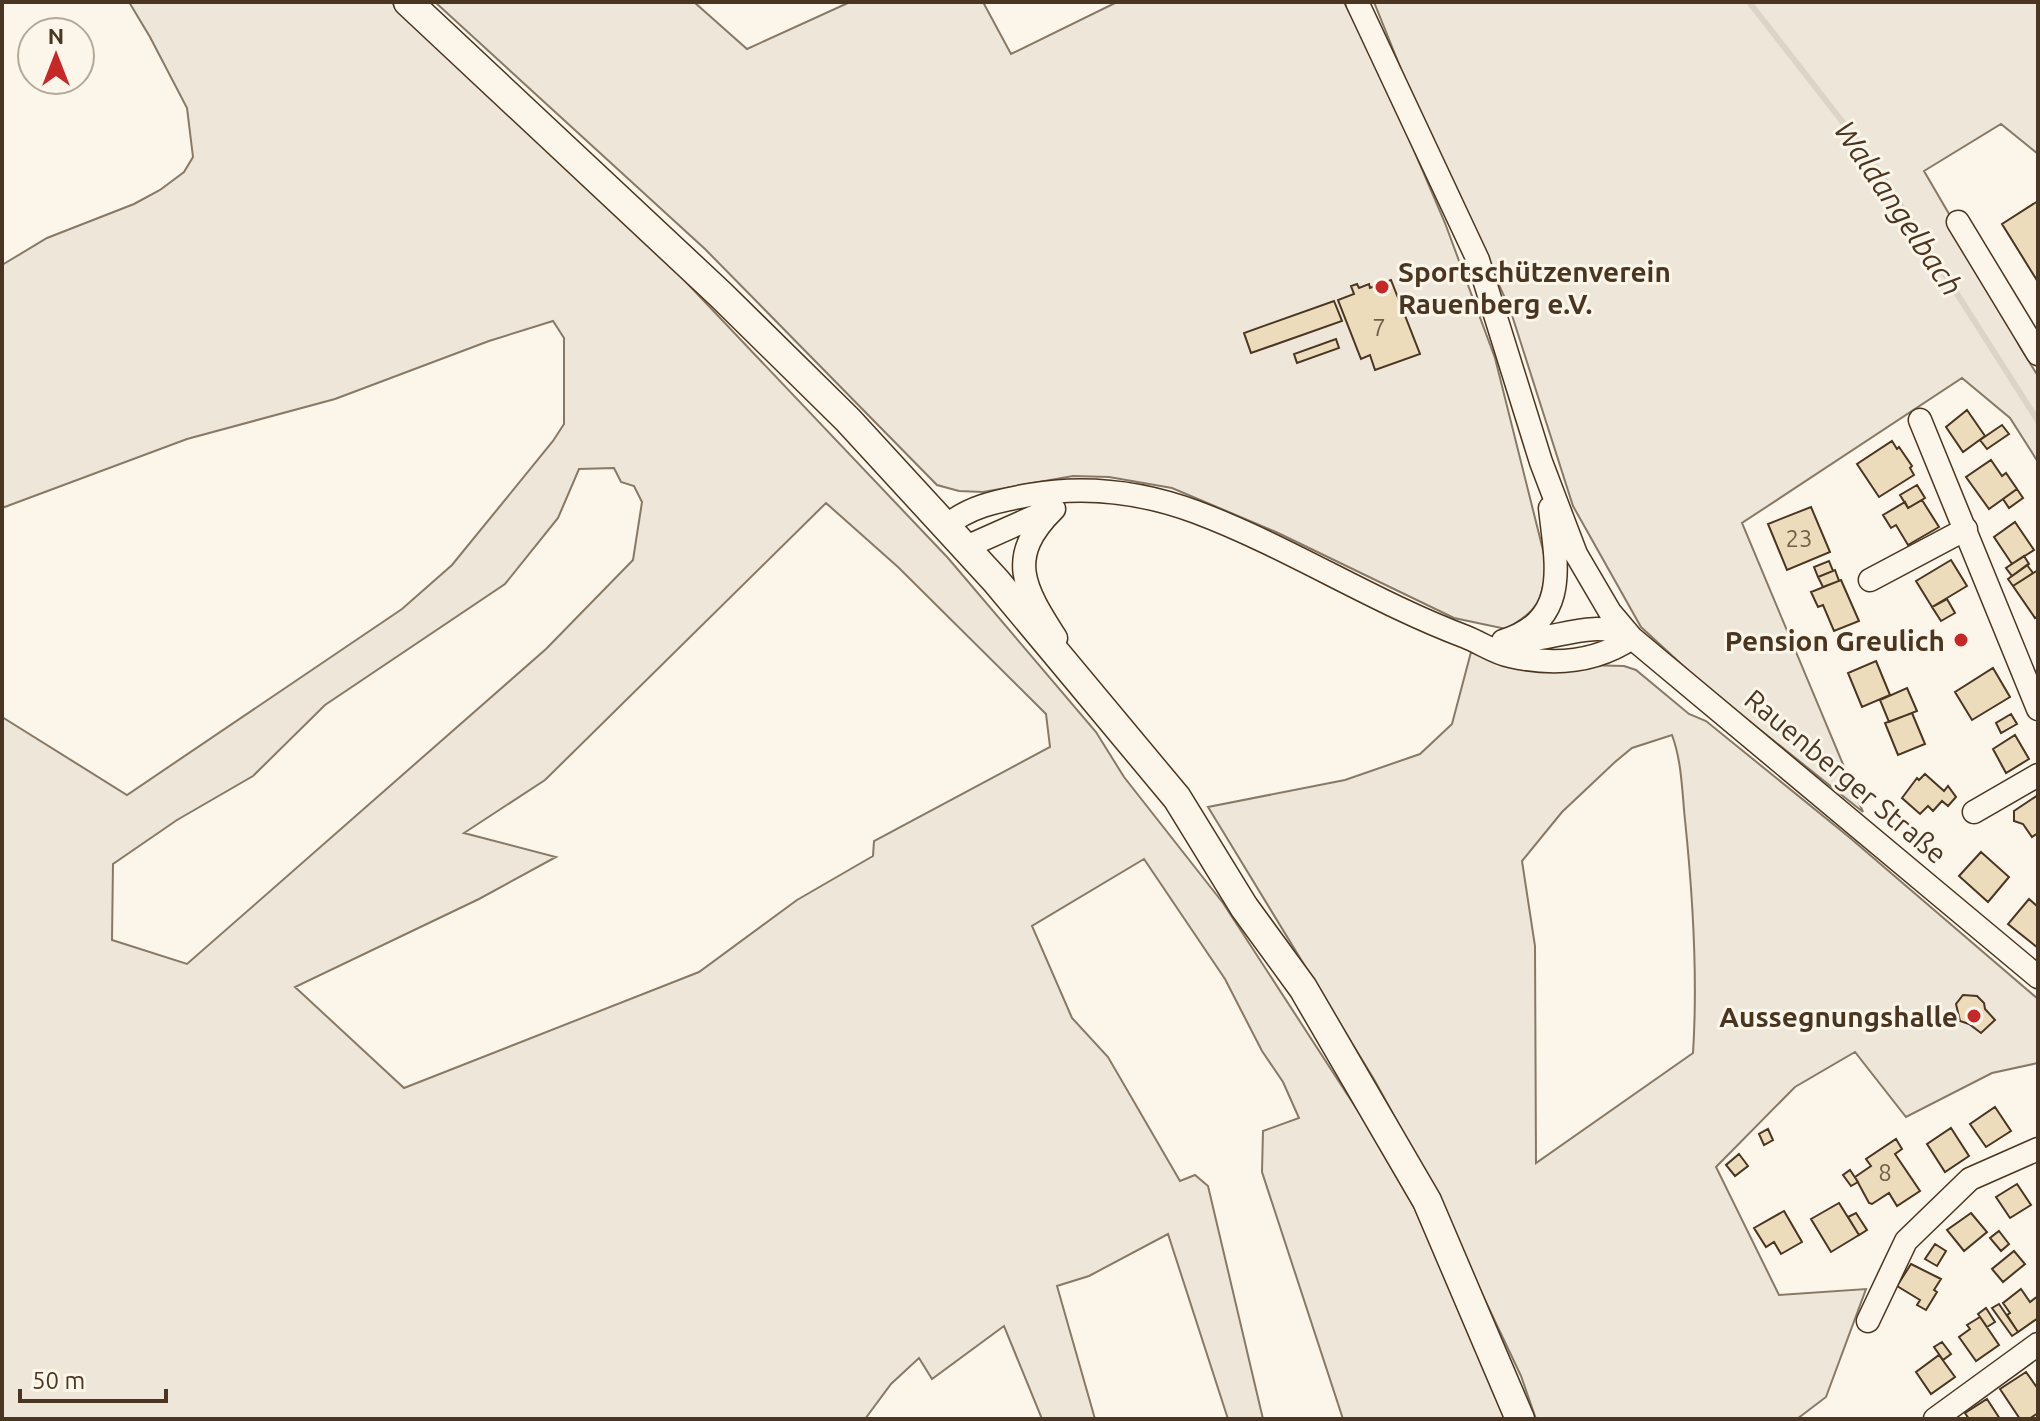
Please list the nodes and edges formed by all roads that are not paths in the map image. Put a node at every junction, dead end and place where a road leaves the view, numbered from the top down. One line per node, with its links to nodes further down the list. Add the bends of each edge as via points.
1 (408, 2): 10 (main road, via 815,386)
2 (1357, 2): 6 (street, Rauenberger Straße, via 1478,260)
3 (1958, 222): 4 (street)
4 (2038, 354)
5 (1920, 420): 9 (street)
6 (1547, 479): 12 (street, Rauenberger Straße, via 1576,554); 13 (street, via 1556,564 1553,596 1529,631)
7 (1122, 493): 8 (street); 10 (street, via 1052,491 1004,499 972,509); 13 (street, via 1195,512 1436,626)
8 (1054, 509): 10 (street); 14 (street, via 1034,532 1024,565 1025,583)
9 (1966, 529): 11 (street); 15 (street)
10 (955, 538): 14 (main road)
11 (1870, 580)
12 (1632, 638): 13 (street, via 1606,653 1572,661 1509,656); 18 (street, Rauenberger Straße)
13 (1494, 642)
14 (1073, 674): 22 (main road, via 1177,798 1244,907 1303,988 1427,1201)
15 (2038, 709)
16 (2038, 775): 17 (street)
17 (1974, 812)
18 (2038, 977)
19 (2038, 1149): 20 (street, via 1970,1179 1906,1241)
20 (1868, 1321)
21 (2038, 1344): 23 (street)
22 (1520, 1419)
23 (1935, 1419)

